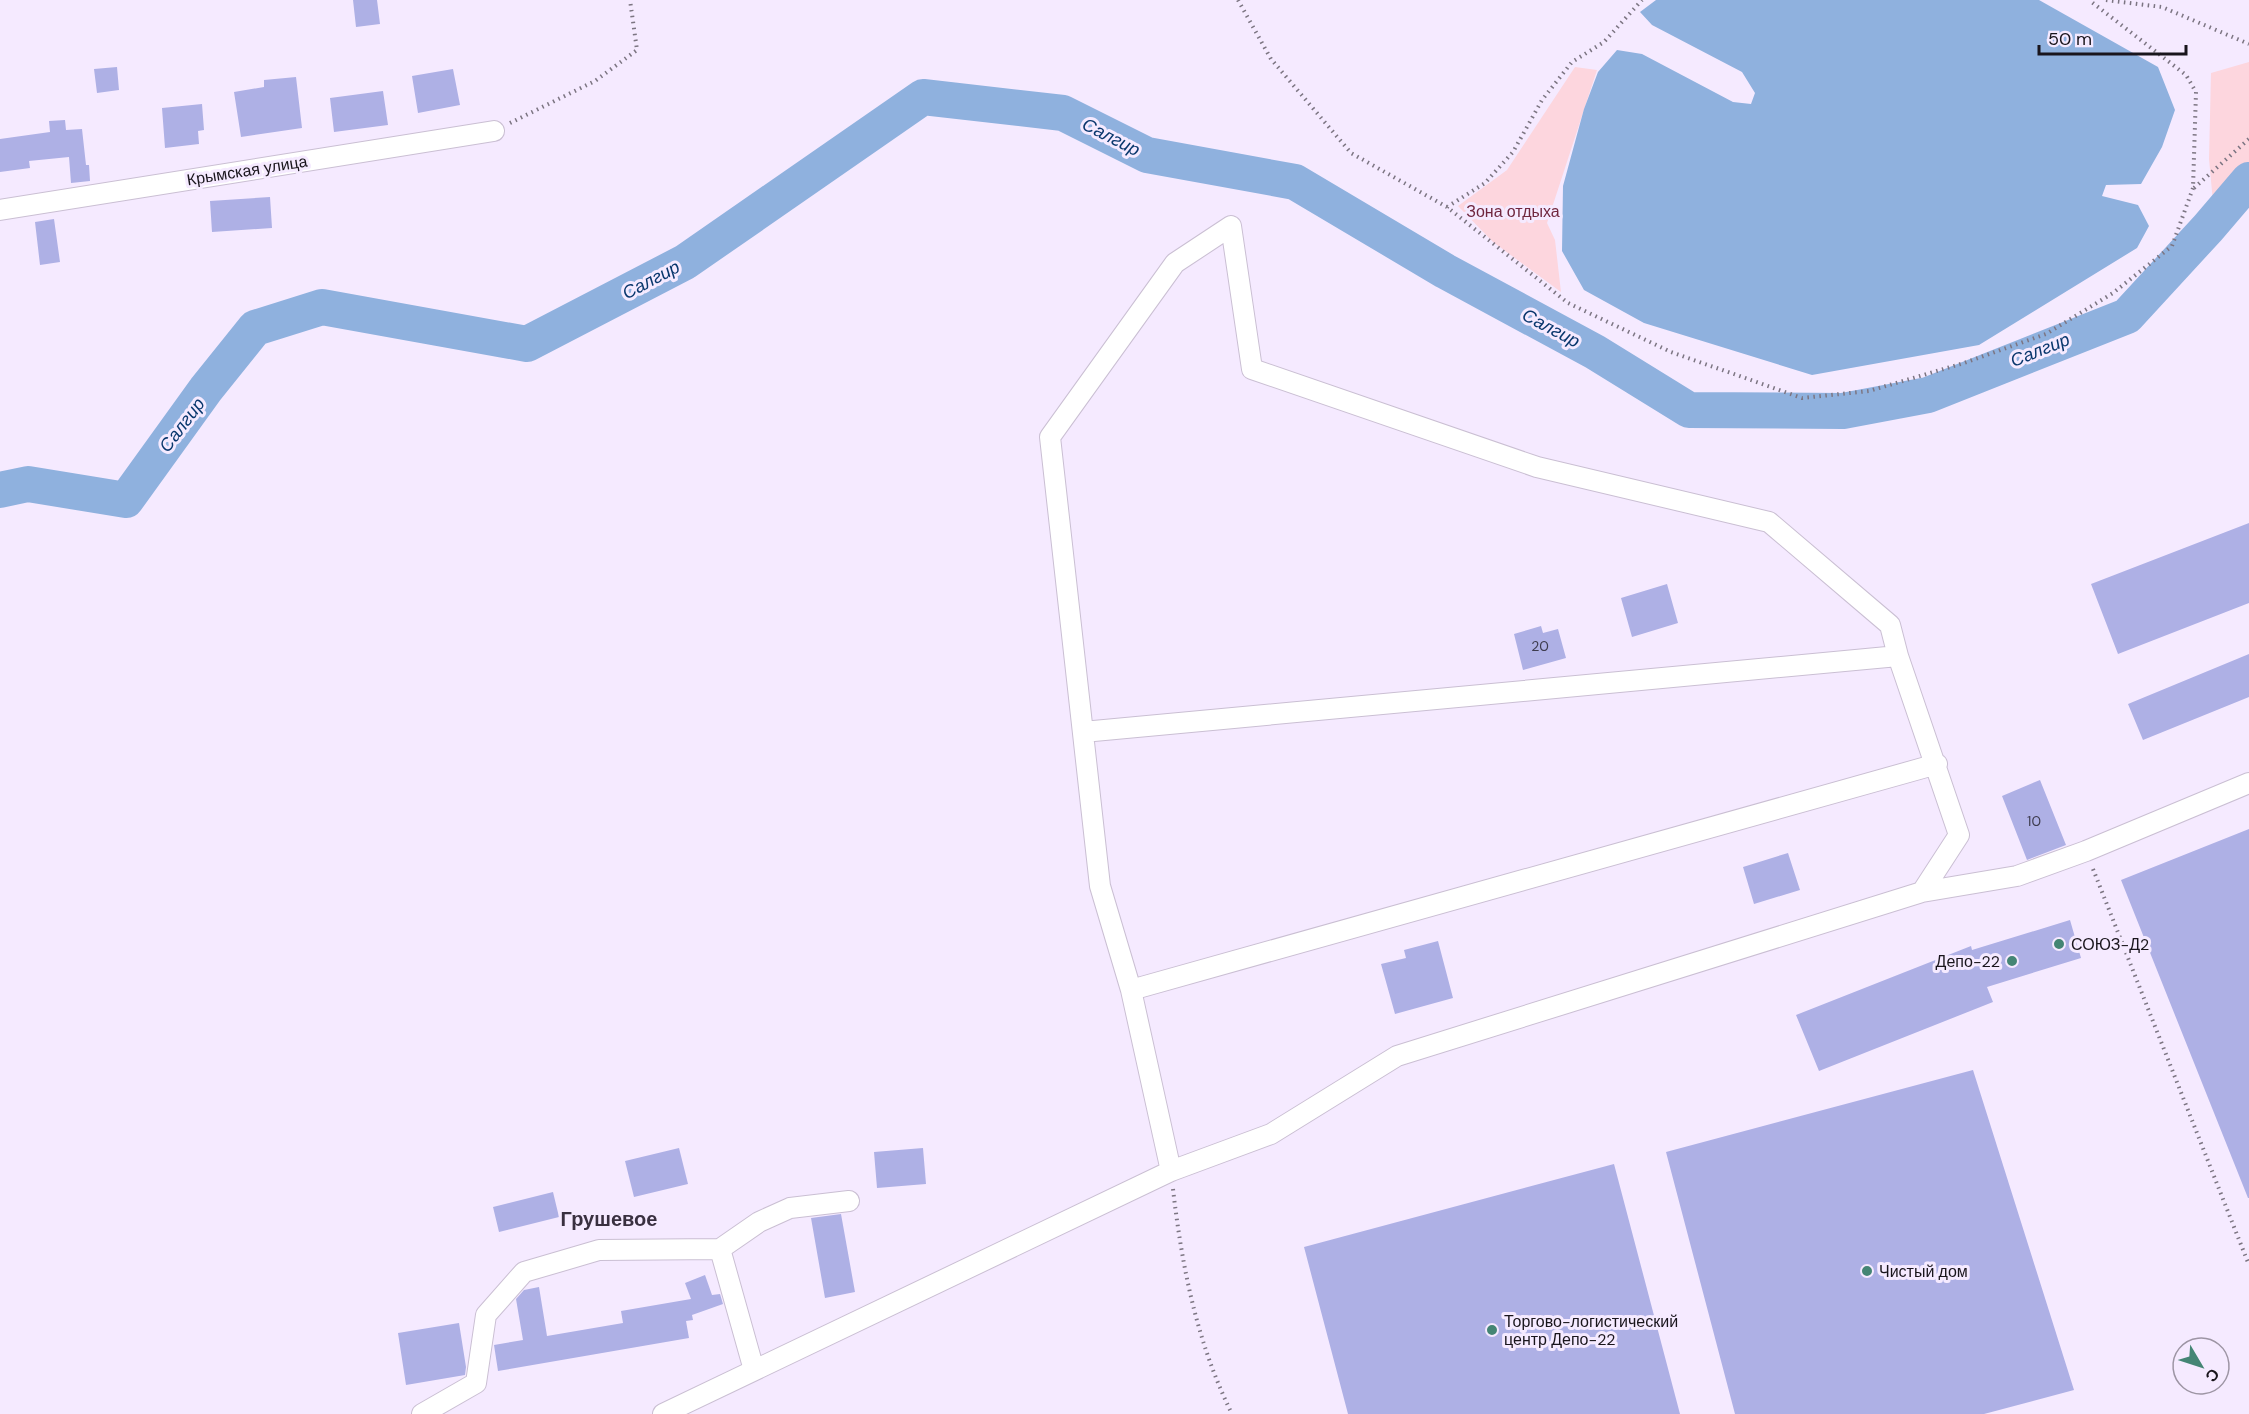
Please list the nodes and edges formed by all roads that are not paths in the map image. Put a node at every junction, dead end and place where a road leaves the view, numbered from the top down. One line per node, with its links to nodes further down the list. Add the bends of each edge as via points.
1 (494, 131): 2 (street, Крымская улица)
2 (0, 210)
3 (1898, 656): 4 (street); 4 (street, via 1890,625 1769,522 1537,467 1252,369 1231,226 1175,263 1050,437); 5 (street)
4 (1083, 732): 8 (street, via 1100,886)
5 (1937, 764): 7 (street, via 1959,835); 8 (street)
6 (2249, 783): 7 (street, via 2017,876)
7 (1922, 892): 9 (street, via 1397,1056 1271,1134)
8 (1131, 990): 9 (street)
9 (1171, 1171): 12 (street)
10 (849, 1202): 11 (street, via 790,1208 759,1222)
11 (720, 1249): 12 (street); 13 (street, via 599,1250 524,1272 486,1315 476,1383)
12 (754, 1370): 14 (street)
13 (422, 1414)
14 (663, 1414)

